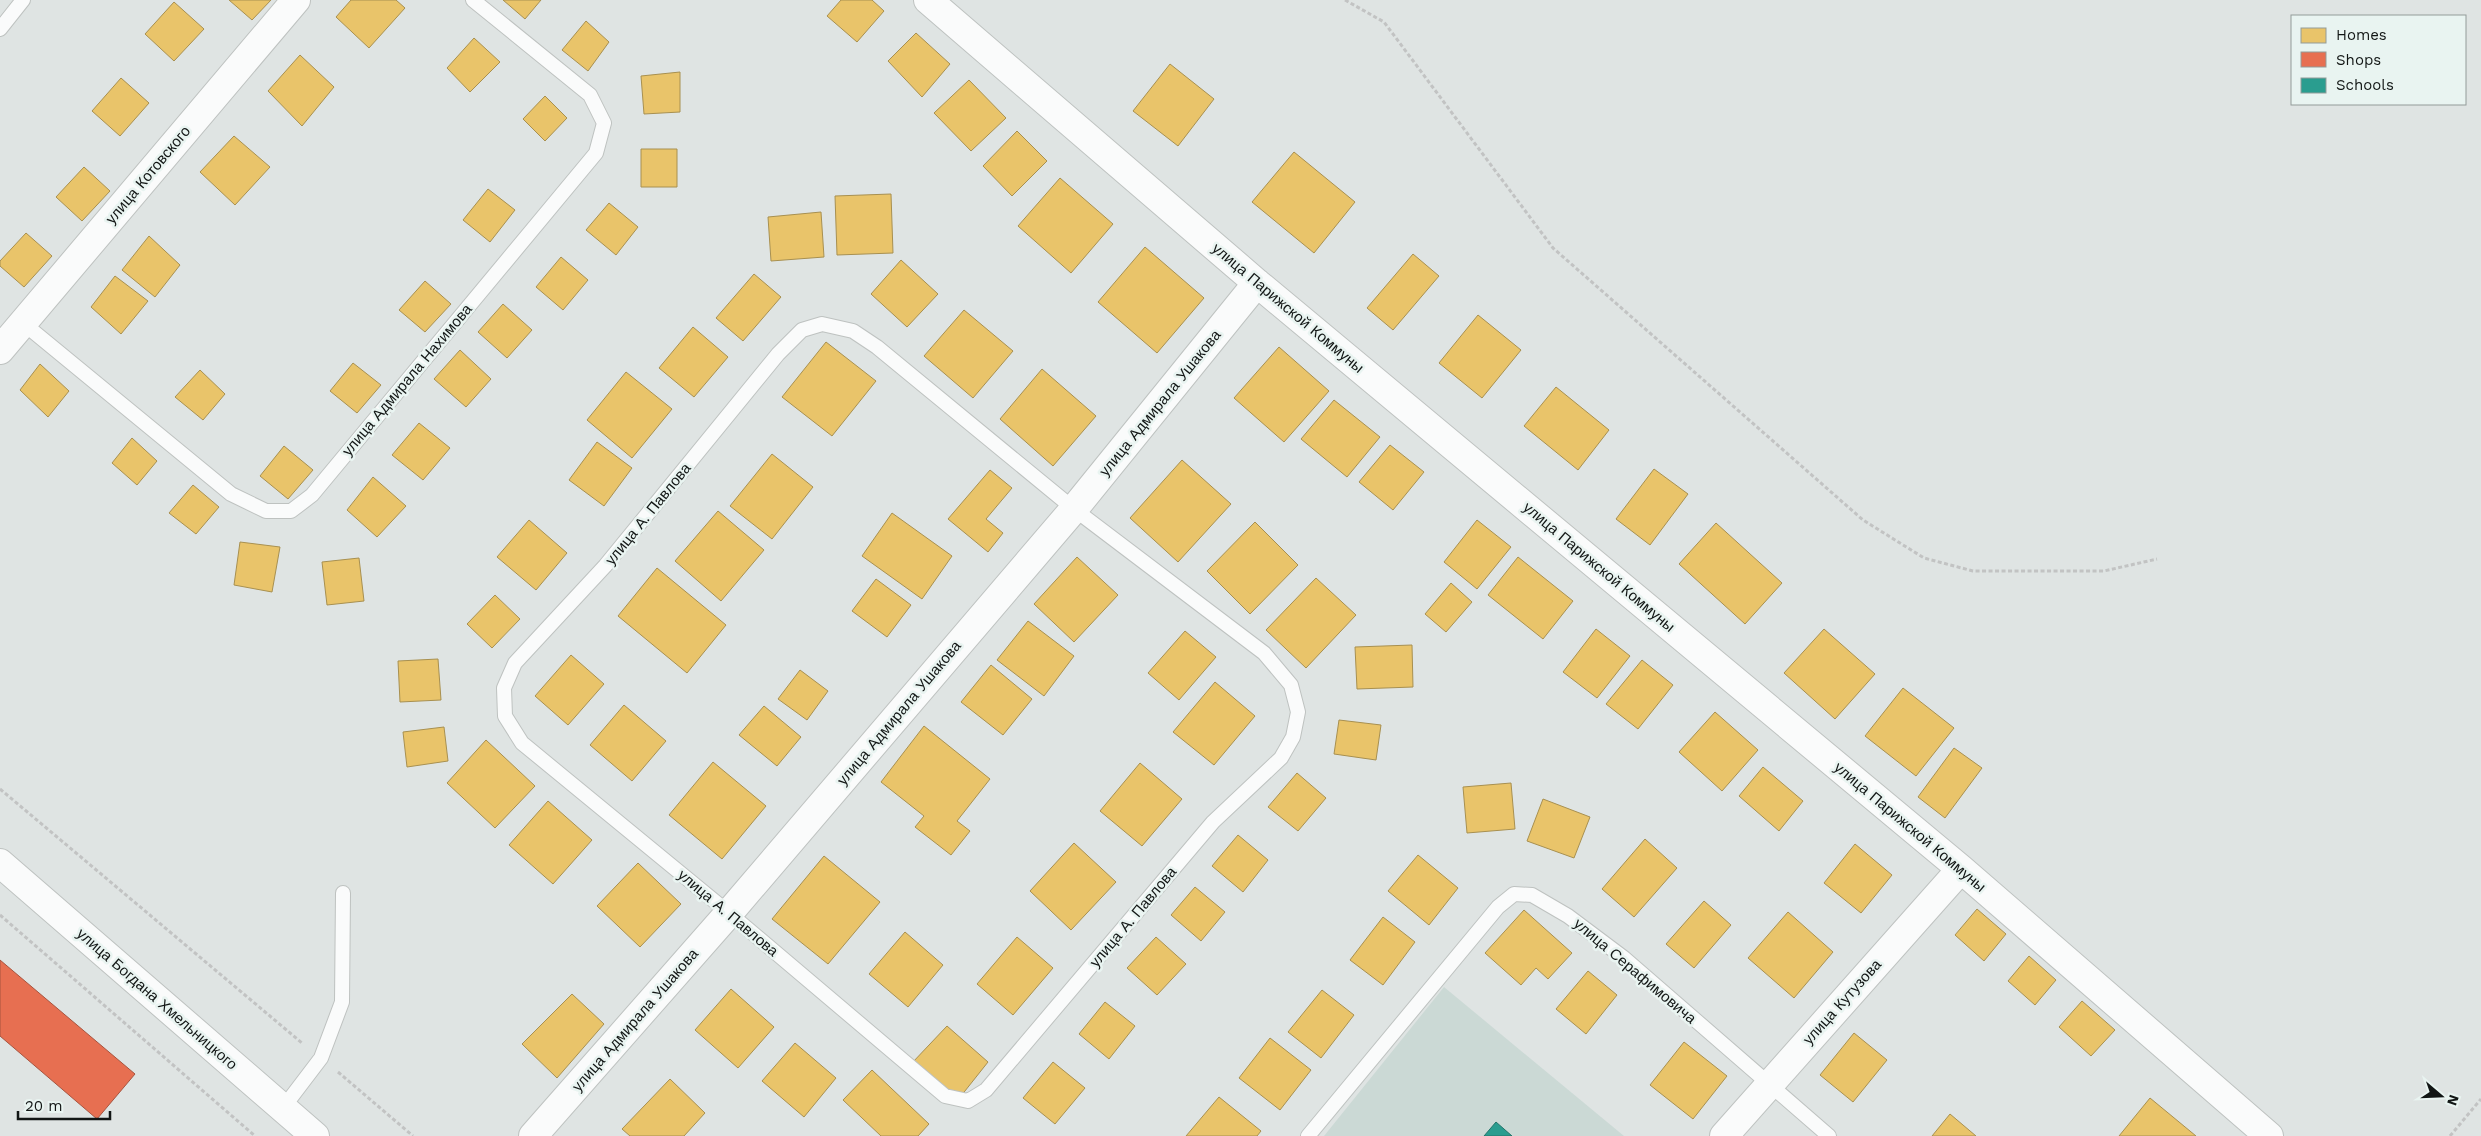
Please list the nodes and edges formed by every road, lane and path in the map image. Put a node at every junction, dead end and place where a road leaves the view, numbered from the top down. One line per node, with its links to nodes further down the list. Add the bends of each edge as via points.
1 (23, 0): 6 (lane)
2 (296, 0): 8 (street, улица Котовского)
3 (473, 0): 8 (lane, улица Адмирала Нахимова, via 590,95 604,123 596,153 312,495 291,511 266,511 231,494)
4 (928, 0): 7 (street, улица Парижской Коммуны)
5 (1345, 0): 11 (path, via 1384,22 1553,248 1862,520 1924,558 1974,571 2104,571)
6 (0, 29)
7 (1258, 283): 10 (street, улица Адмирала Ушакова); 14 (street, улица Парижской Коммуны)
8 (23, 323): 9 (street, улица Котовского)
9 (0, 350)
10 (1074, 509): 16 (street, улица Адмирала Ушакова); 16 (lane, улица А. Павлова, via 1264,652 1291,685 1298,712 1294,737 1281,758 1213,822 986,1090 968,1102 945,1096); 16 (lane, улица А. Павлова, via 877,347 853,331 822,324 802,330 778,354 605,566 515,663 504,688 505,716 522,743)
11 (2157, 559)
12 (0, 789): 18 (path)
13 (0, 863): 21 (street, улица Богдана Хмельницкого)
14 (1961, 869): 19 (street, улица Кутузова); 29 (street, улица Парижской Коммуны)
15 (344, 893): 18 (lane, via 342,1002)
16 (729, 913): 25 (street, улица Адмирала Ушакова)
17 (0, 915): 22 (path)
18 (320, 1058): 21 (lane); 24 (path)
19 (1768, 1084): 26 (lane, улица Серафимовича, via 1624,958 1568,916 1532,895 1514,894 1498,907); 27 (street, улица Кутузова); 28 (lane, улица Серафимовича)
20 (2481, 1100): 30 (path)
21 (283, 1108): 23 (street, улица Богдана Хмельницкого)
22 (255, 1136)
23 (315, 1136)
24 (413, 1136)
25 (533, 1136)
26 (1308, 1136)
27 (1724, 1136)
28 (1829, 1136)
29 (2269, 1136)
30 (2450, 1136)

